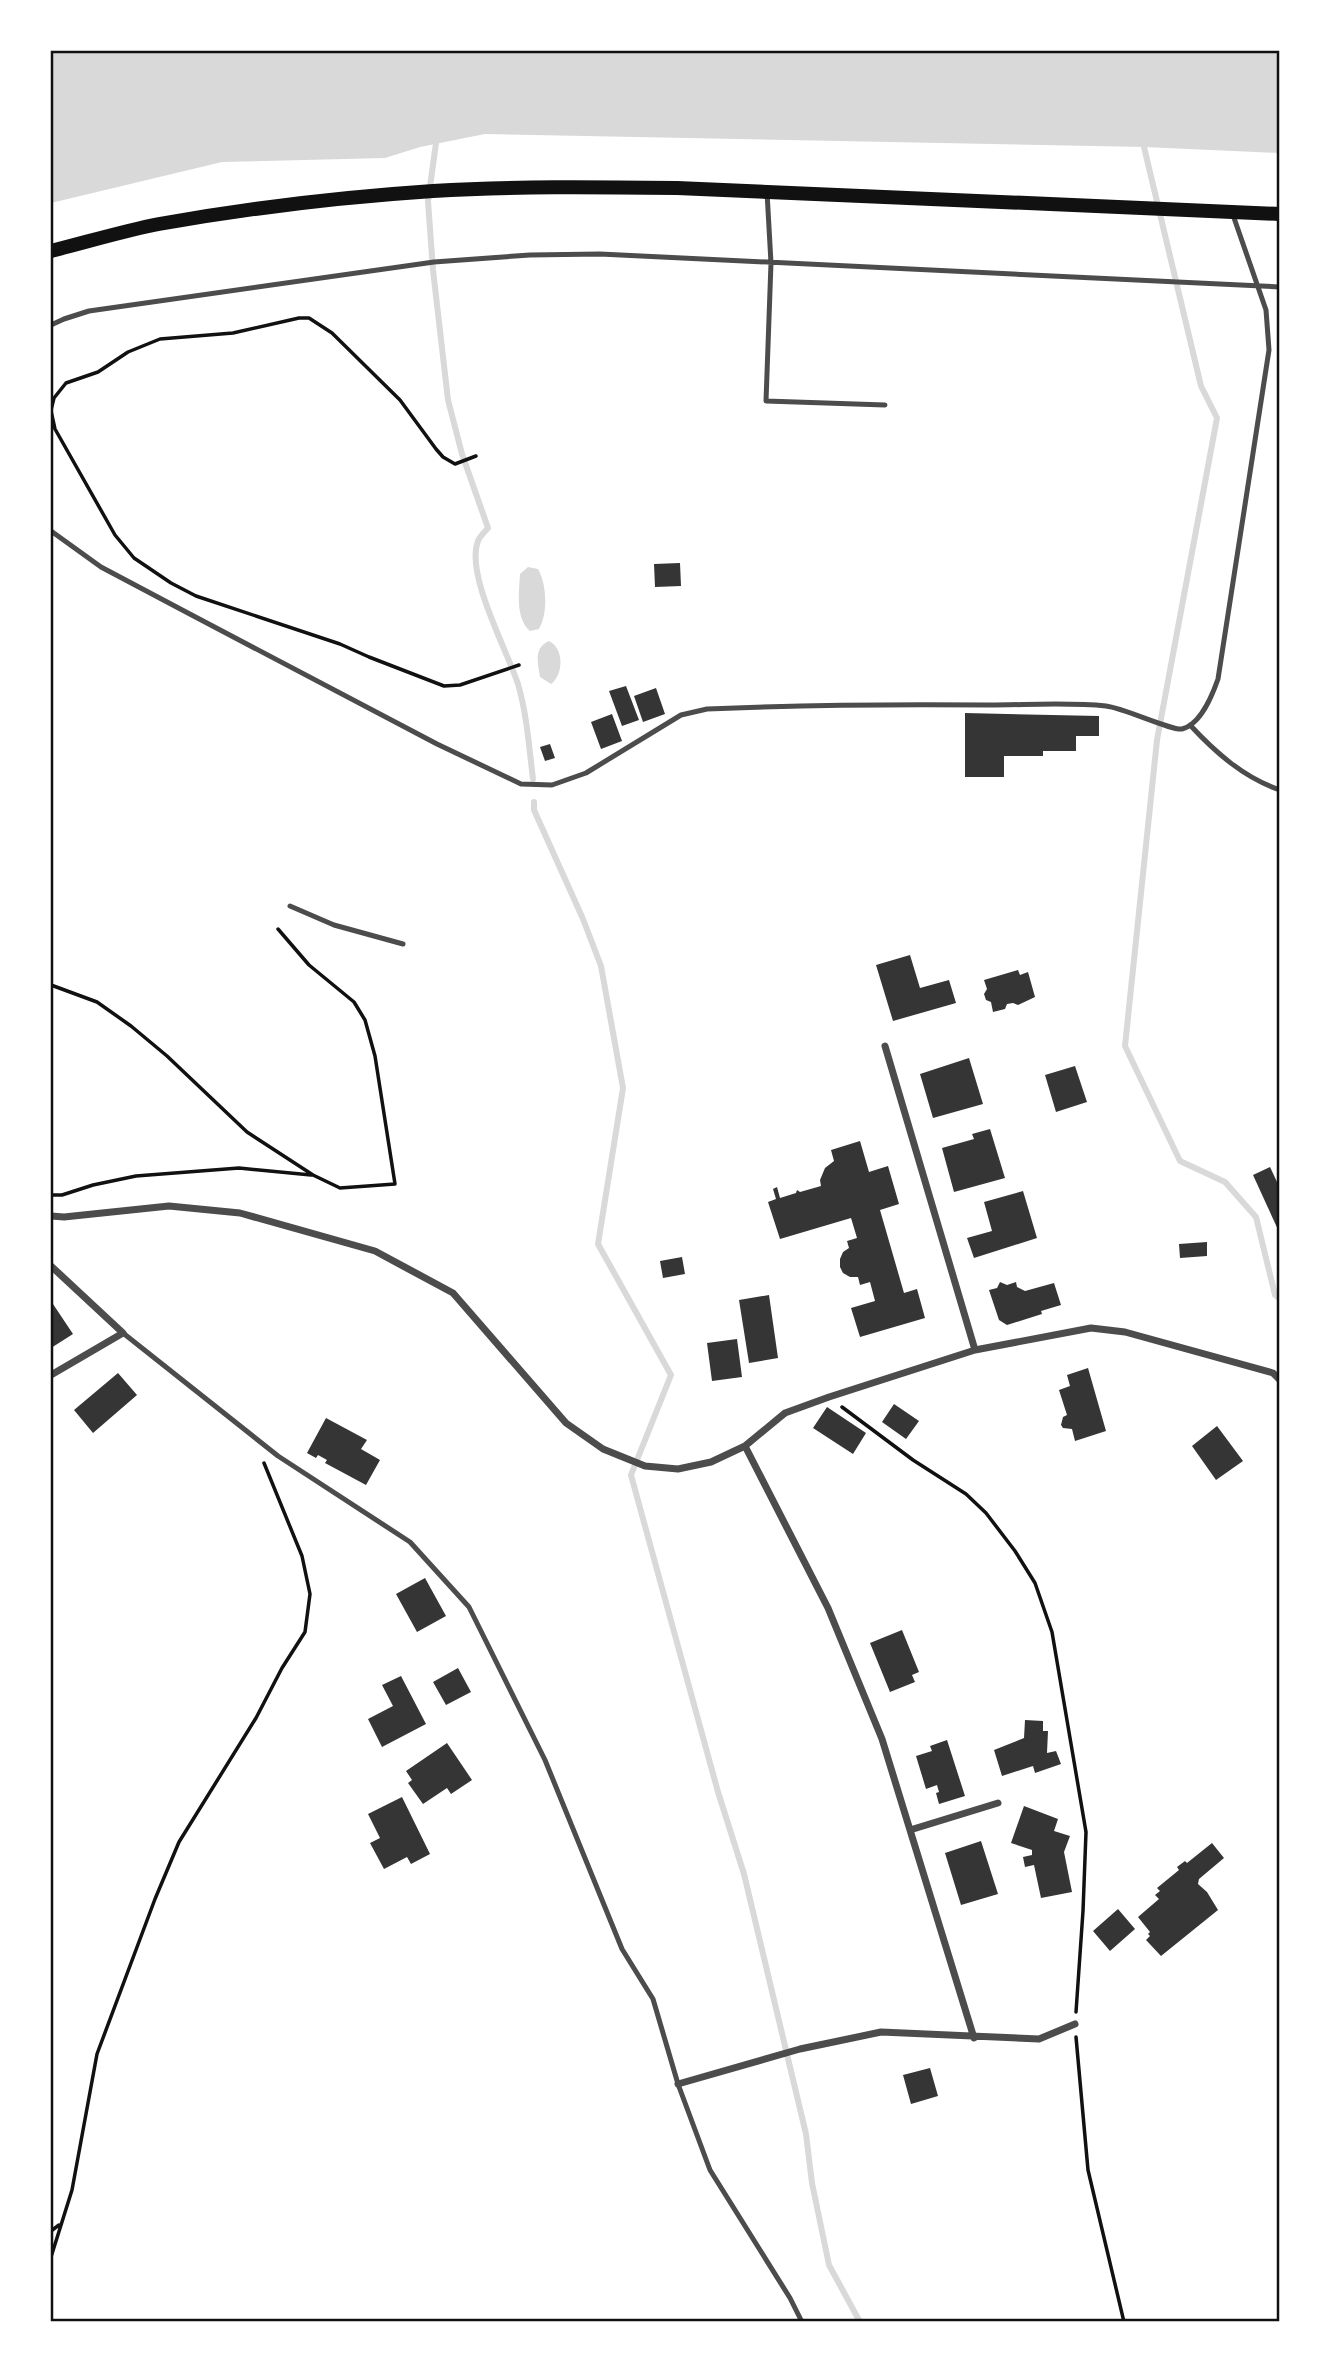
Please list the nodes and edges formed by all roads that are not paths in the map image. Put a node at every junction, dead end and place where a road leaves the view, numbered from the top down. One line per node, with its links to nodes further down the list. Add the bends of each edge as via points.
1 (767, 192): 2 (main road); 4 (main road, via 584,187 434,191 207,217); 5 (lane)
2 (1232, 212): 3 (main road); 6 (lane)
3 (1280, 214)
4 (51, 251)
5 (771, 263): 6 (lane); 8 (lane, via 600,254 434,262 89,311); 9 (lane, via 766,401)
6 (1259, 287): 7 (lane); 11 (lane, via 1269,350 1227,626 1212,697)
7 (1280, 287)
8 (51, 325)
9 (885, 405)
10 (51, 531): 11 (lane, via 161,599 521,784 552,785 574,778 681,715 707,709 1105,706 1174,729)
11 (1190, 725): 12 (lane, via 1249,776)
12 (1280, 790)
13 (290, 906): 14 (lane, via 334,925)
14 (403, 944)
15 (885, 1046): 19 (street)
16 (51, 1216): 22 (street, via 169,1206 240,1213 375,1251 453,1293 566,1423 603,1449 645,1466 678,1469 711,1462)
17 (51, 1266): 18 (street)
18 (123, 1333): 20 (street); 27 (lane, via 278,1456 410,1542 469,1607 544,1760 622,1949 653,1999)
19 (975, 1350): 21 (street, via 1091,1328 1138,1336 1273,1373); 22 (street, via 785,1413)
20 (51, 1375)
21 (1280, 1380)
22 (745, 1446): 24 (street, via 828,1608 882,1739)
23 (998, 1803): 24 (street)
24 (910, 1830): 26 (street)
25 (1075, 2024): 26 (street, via 1039,2039)
26 (974, 2038): 27 (street, via 881,2032 800,2049)
27 (678, 2084): 28 (lane, via 710,2170)
28 (802, 2322)

